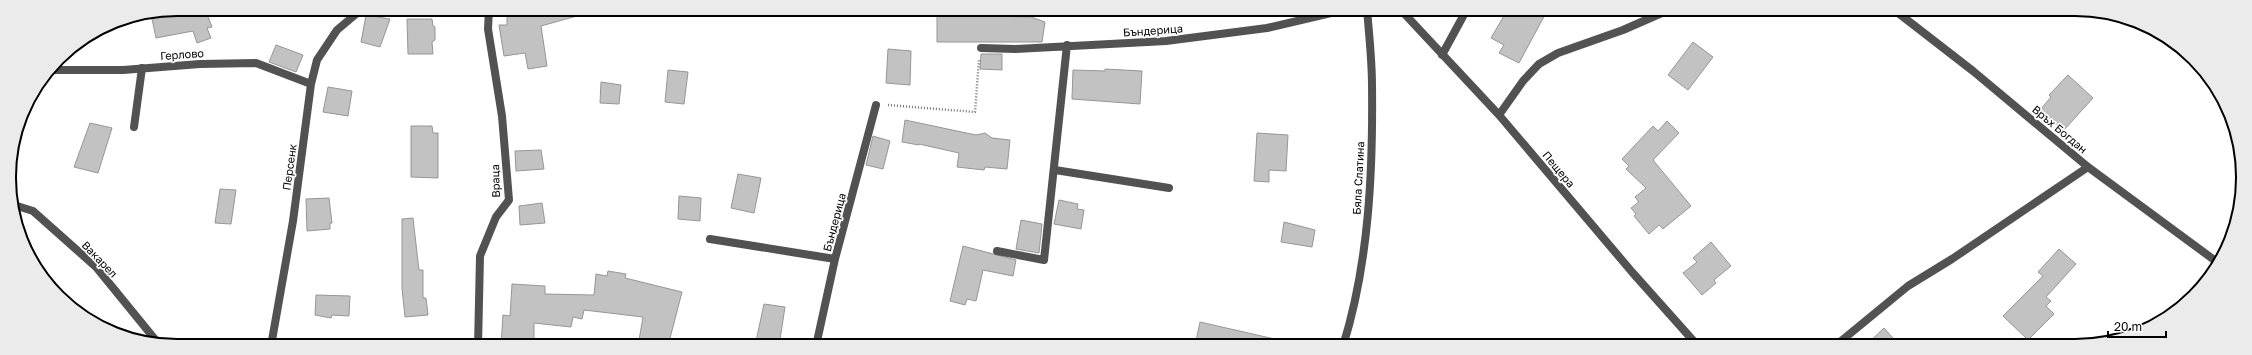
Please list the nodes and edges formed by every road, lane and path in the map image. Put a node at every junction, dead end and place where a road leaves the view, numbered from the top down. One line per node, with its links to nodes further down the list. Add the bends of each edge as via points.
1 (354, 16): 14 (street, Персенк, via 337,30 317,60)
2 (489, 16): 28 (street, Враца, via 488,30 502,116 509,200 496,217 480,256)
3 (1318, 16): 9 (street, Бъндерица, via 1267,28 1166,41)
4 (1367, 16): 30 (street, Бяла Слатина, via 1372,84 1366,225)
5 (1406, 16): 11 (street, Пещера)
6 (1463, 16): 11 (street)
7 (1655, 16): 16 (street, via 1558,53 1539,64 1523,81)
8 (1902, 16): 18 (street, Връх Богдан, via 1973,70)
9 (1067, 45): 10 (street, Бъндерица, via 1015,49); 19 (street)
10 (981, 48): 15 (path, via 975,112)
11 (1442, 55): 16 (street, Пещера)
12 (142, 68): 13 (street, Герлово); 14 (street, Герлово, via 256,63); 17 (street)
13 (57, 70)
14 (311, 84): 27 (street, Персенк, via 293,221)
15 (876, 105): 24 (street, Бъндерица)
16 (1499, 115): 31 (street, Пещера)
17 (134, 127)
18 (2088, 167): 25 (street, Връх Богдан); 32 (street, via 1908,286)
19 (1055, 170): 20 (street); 23 (street, via 1044,260)
20 (1169, 188)
21 (19, 207): 26 (street, Вакарел, via 32,211 96,267)
22 (710, 239): 24 (street)
23 (997, 251)
24 (835, 259): 29 (street, Бъндерица)
25 (2213, 259)
26 (154, 338)
27 (272, 339)
28 (478, 339)
29 (818, 339)
30 (1345, 339)
31 (1692, 339)
32 (1844, 339)

